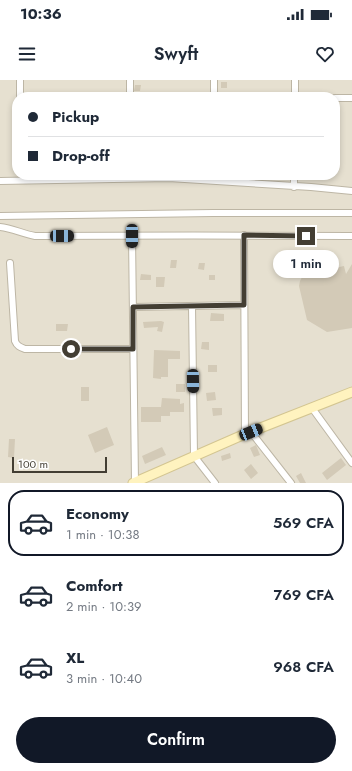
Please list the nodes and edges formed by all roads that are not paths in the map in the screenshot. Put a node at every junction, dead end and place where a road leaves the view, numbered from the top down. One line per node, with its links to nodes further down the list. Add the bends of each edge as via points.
1 (20, 80): 5 (street)
2 (130, 80): 6 (street)
3 (214, 80): 7 (street)
4 (295, 80): 8 (street)
5 (20, 92)
6 (130, 92)
7 (214, 92)
8 (295, 92)
9 (340, 98): 10 (street)
10 (352, 98)
11 (12, 179): 14 (street)
12 (232, 180): 15 (street)
13 (294, 180): 15 (street)
14 (0, 181)
15 (294, 187): 16 (street)
16 (352, 191)
17 (352, 213): 18 (street, via 213,212)
18 (0, 216)
19 (0, 227): 21 (street, via 35,236)
20 (244, 235): 21 (street); 22 (street); 24 (street)
21 (132, 236): 26 (street)
22 (352, 236)
23 (10, 263): 27 (street, via 15,341 20,348)
24 (244, 305): 25 (street); 30 (street)
25 (192, 306): 26 (street); 31 (street)
26 (133, 307): 27 (street)
27 (133, 349): 33 (street)
28 (352, 392): 29 (street)
29 (312, 408): 30 (street); 32 (street)
30 (248, 433): 31 (street); 35 (street)
31 (194, 456): 33 (street); 34 (street)
32 (352, 463)
33 (134, 483)
34 (215, 483)
35 (290, 483)

